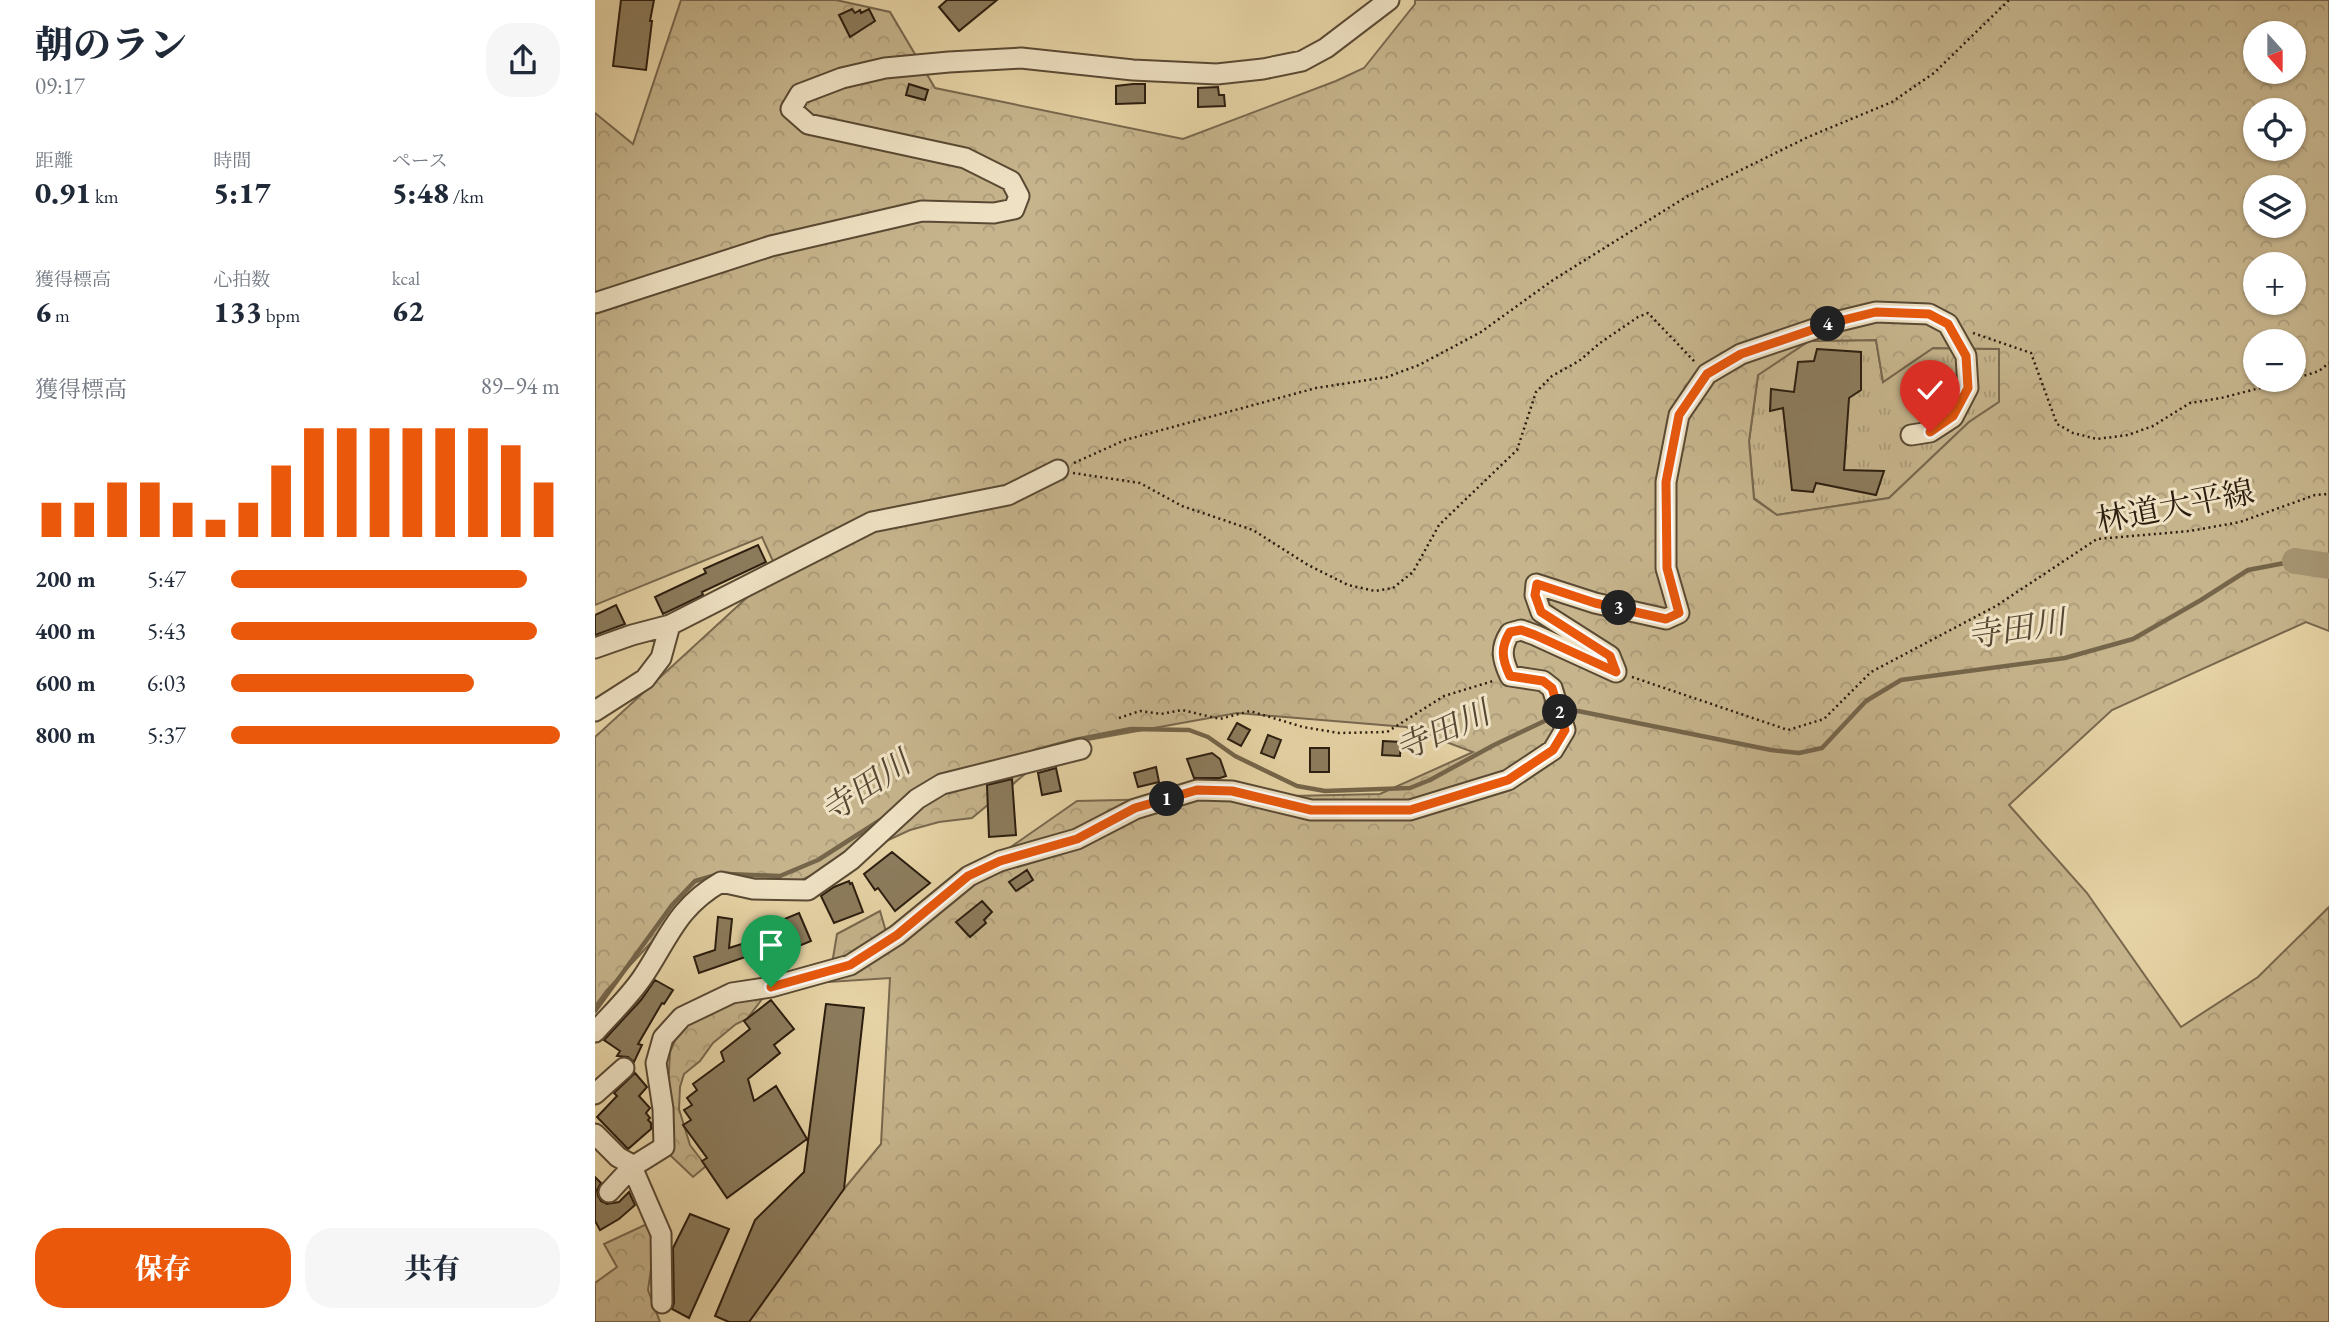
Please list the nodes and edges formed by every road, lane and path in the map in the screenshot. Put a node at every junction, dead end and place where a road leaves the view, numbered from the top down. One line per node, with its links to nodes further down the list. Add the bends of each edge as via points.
1 (1389, 0): 3 (street, via 1326,48 1302,61 1263,69 1217,74 1021,58 885,68 800,94 791,109 808,124 965,158 1011,181 1019,196 1014,209 994,214 922,211 771,246)
2 (2008, 0): 10 (path, via 1934,73 1892,102 1686,197 1553,280 1481,332 1419,365 1387,377 1316,388 1125,440)
3 (595, 303)
4 (1948, 324): 6 (street, via 1929,314 1876,312 1741,354); 8 (path, via 2031,353 2057,424 2097,439 2153,426 2190,403); 9 (street, via 1966,356 1968,388 1953,416 1930,432)
5 (2329, 363): 7 (path)
6 (1707, 374): 10 (path, via 1648,313 1638,317 1536,392 1517,450 1439,526 1413,572 1393,588 1375,591 1348,585 1253,530 1182,506 1140,483); 14 (street, via 1679,415 1666,482 1667,568 1679,613 1666,619 1537,584 1535,595 1541,612 1610,656)
7 (2306, 375)
8 (2243, 392)
9 (1911, 435)
10 (1058, 470): 12 (street, via 1008,495 872,522)
11 (2329, 494): 14 (path, 林道大平線, via 2240,522 2097,539 1996,606 1871,672 1824,719 1788,730)
12 (670, 625): 13 (street); 16 (street, via 661,658 645,679)
13 (595, 648)
14 (1616, 672): 15 (street, via 1521,630 1510,632 1504,643 1502,655)
15 (1510, 676): 17 (path, via 1444,696 1387,732 1339,733 1250,711 1220,719 1182,710 1140,711); 23 (street, via 1543,681 1552,688 1565,730 1553,750 1508,780 1410,810 1311,810 1232,791 1197,790 1135,808 1077,839 1000,861 968,876 897,935 850,965 732,993 682,1017 663,1038 656,1063 664,1147)
16 (595, 710)
17 (1119, 718)
18 (1081, 749): 19 (street, via 942,783 808,890 753,889 721,882 681,914 641,980)
19 (595, 1032)
20 (624, 1068): 21 (street)
21 (595, 1094)
22 (595, 1134): 23 (street)
23 (632, 1167): 24 (street); 25 (street, via 661,1234)
24 (609, 1192)
25 (661, 1303)

